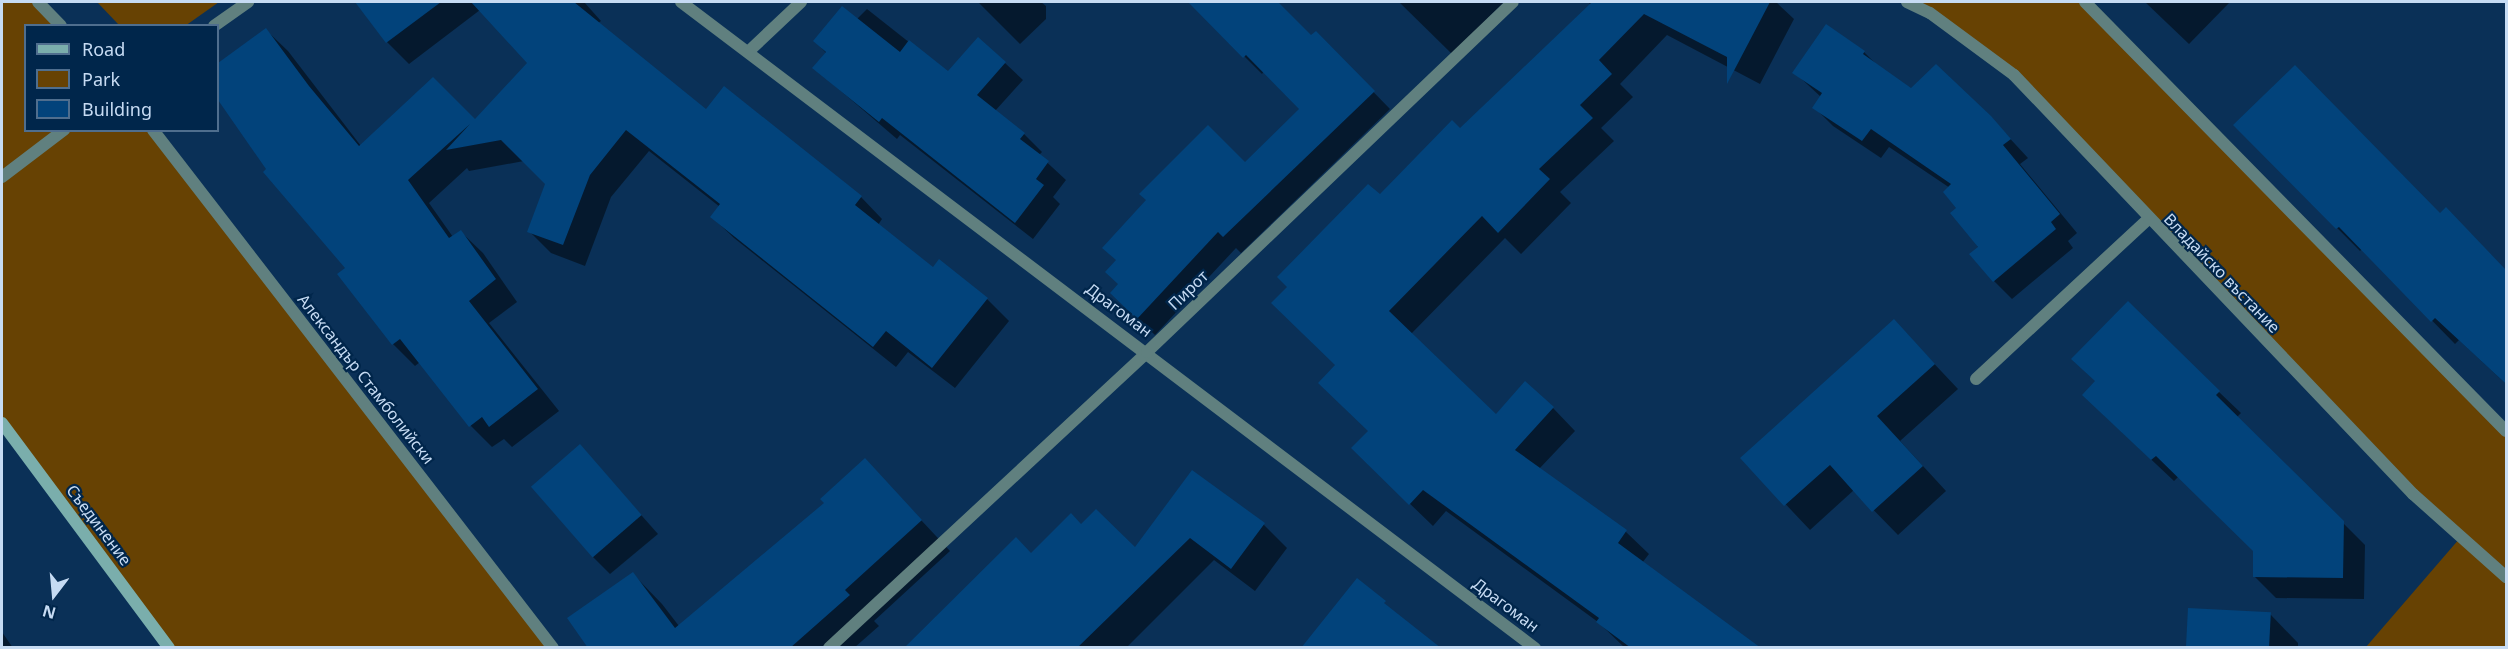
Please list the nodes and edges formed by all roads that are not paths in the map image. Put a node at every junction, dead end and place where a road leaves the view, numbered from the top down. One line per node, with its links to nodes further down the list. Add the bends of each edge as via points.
1 (38, 2): 8 (street)
2 (248, 2): 9 (street)
3 (681, 2): 10 (street, Драгоман)
4 (801, 2): 10 (street)
5 (1513, 2): 15 (street, Пирот)
6 (1907, 2): 14 (street, Владайско въстание, via 1930,14 2014,75)
7 (2085, 2): 18 (street)
8 (59, 24)
9 (217, 24)
10 (748, 52): 15 (street, Драгоман)
11 (61, 132): 13 (street)
12 (155, 132): 21 (street, Александър Стамболийски)
13 (2, 177)
14 (2148, 219): 16 (street); 19 (street, Владайско въстание, via 2413,494)
15 (1147, 352): 22 (street, Пирот); 23 (street, Драгоман)
16 (1976, 379)
17 (2, 423): 20 (street, Съединение)
18 (2506, 431)
19 (2506, 577)
20 (169, 648)
21 (553, 648)
22 (829, 648)
23 (1535, 648)

